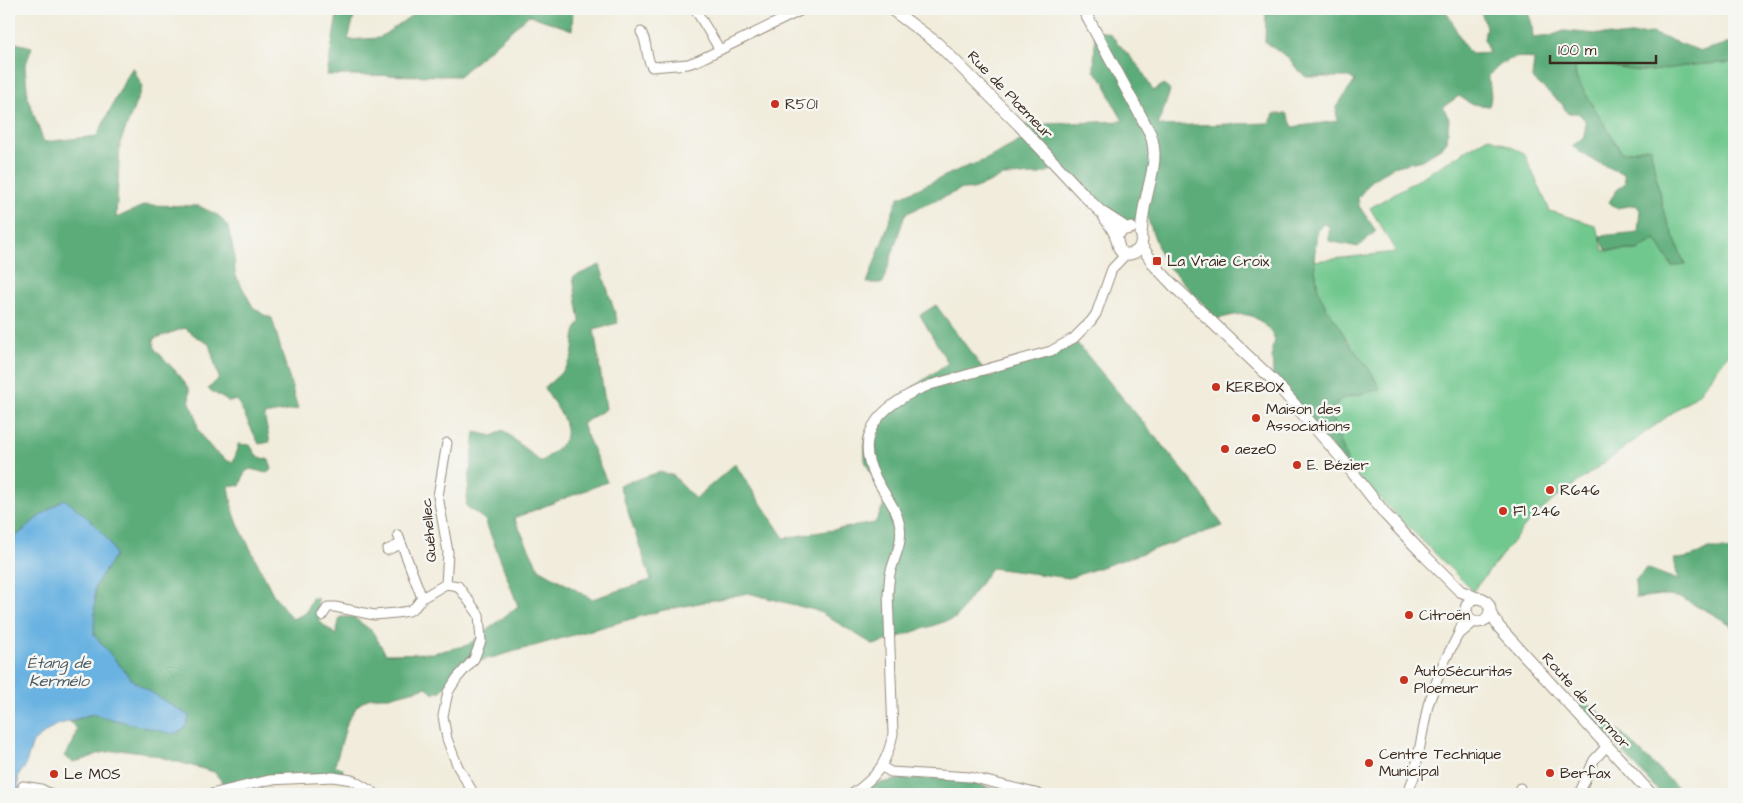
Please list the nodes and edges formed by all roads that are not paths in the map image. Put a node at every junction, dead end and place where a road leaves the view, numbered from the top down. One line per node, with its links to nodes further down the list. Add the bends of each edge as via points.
1 (695, 9): 6 (street)
2 (804, 9): 6 (street)
3 (891, 9): 7 (main road, Rue de Plœmeur, via 937,43 984,88)
4 (1083, 9): 8 (main road, via 1153,141 1154,166)
5 (640, 32): 6 (street, via 652,67 688,64)
6 (720, 50)
7 (1100, 210): 9 (main road, Rue de Plœmeur); 11 (main road, Rue de Plœmeur)
8 (1144, 210): 9 (main road); 10 (main road)
9 (1128, 228): 10 (main road, via 1138,231); 11 (main road, via 1122,230)
10 (1141, 240): 12 (main road, via 1136,252); 13 (main road)
11 (1117, 241): 12 (main road, via 1119,249); 14 (street, via 1096,305)
12 (1129, 253): 13 (main road); 14 (street, via 1112,269 1096,314)
13 (1155, 266): 18 (main road, via 1273,380 1386,515)
14 (1080, 331): 28 (street, via 1051,351 930,384 912,392 886,408 870,432 867,447 869,465 895,510 900,528 900,545 888,593 894,734)
15 (447, 443): 17 (street, Quéhellec, via 438,496 448,552)
16 (388, 550): 19 (street, via 400,540)
17 (446, 584): 19 (street); 33 (street, via 458,586 479,615 481,641 474,659 448,692 443,716 447,739 458,767)
18 (1460, 591): 20 (main road); 21 (main road)
19 (422, 598): 23 (street, via 409,611 374,615 328,607)
20 (1477, 598): 21 (main road, via 1470,601); 22 (main road, via 1487,603)
21 (1466, 610): 24 (main road, via 1469,619); 26 (street)
22 (1490, 613): 24 (main road, via 1486,619); 25 (main road, Route de Larmor)
23 (322, 616)
24 (1477, 622): 25 (main road); 26 (street)
25 (1499, 627): 27 (main road, Route de Larmor)
26 (1458, 634): 36 (street, via 1445,658 1428,706 1414,777)
27 (1606, 747): 37 (street, via 1594,760); 38 (main road, Route de Larmor)
28 (882, 768): 34 (street); 35 (street, via 891,772 970,777)
29 (22, 786): 30 (street)
30 (51, 794)
31 (210, 794): 32 (street, via 269,780 333,777 352,780)
32 (376, 794)
33 (474, 794)
34 (852, 794)
35 (1039, 794)
36 (1407, 794)
37 (1578, 794)
38 (1651, 794)

